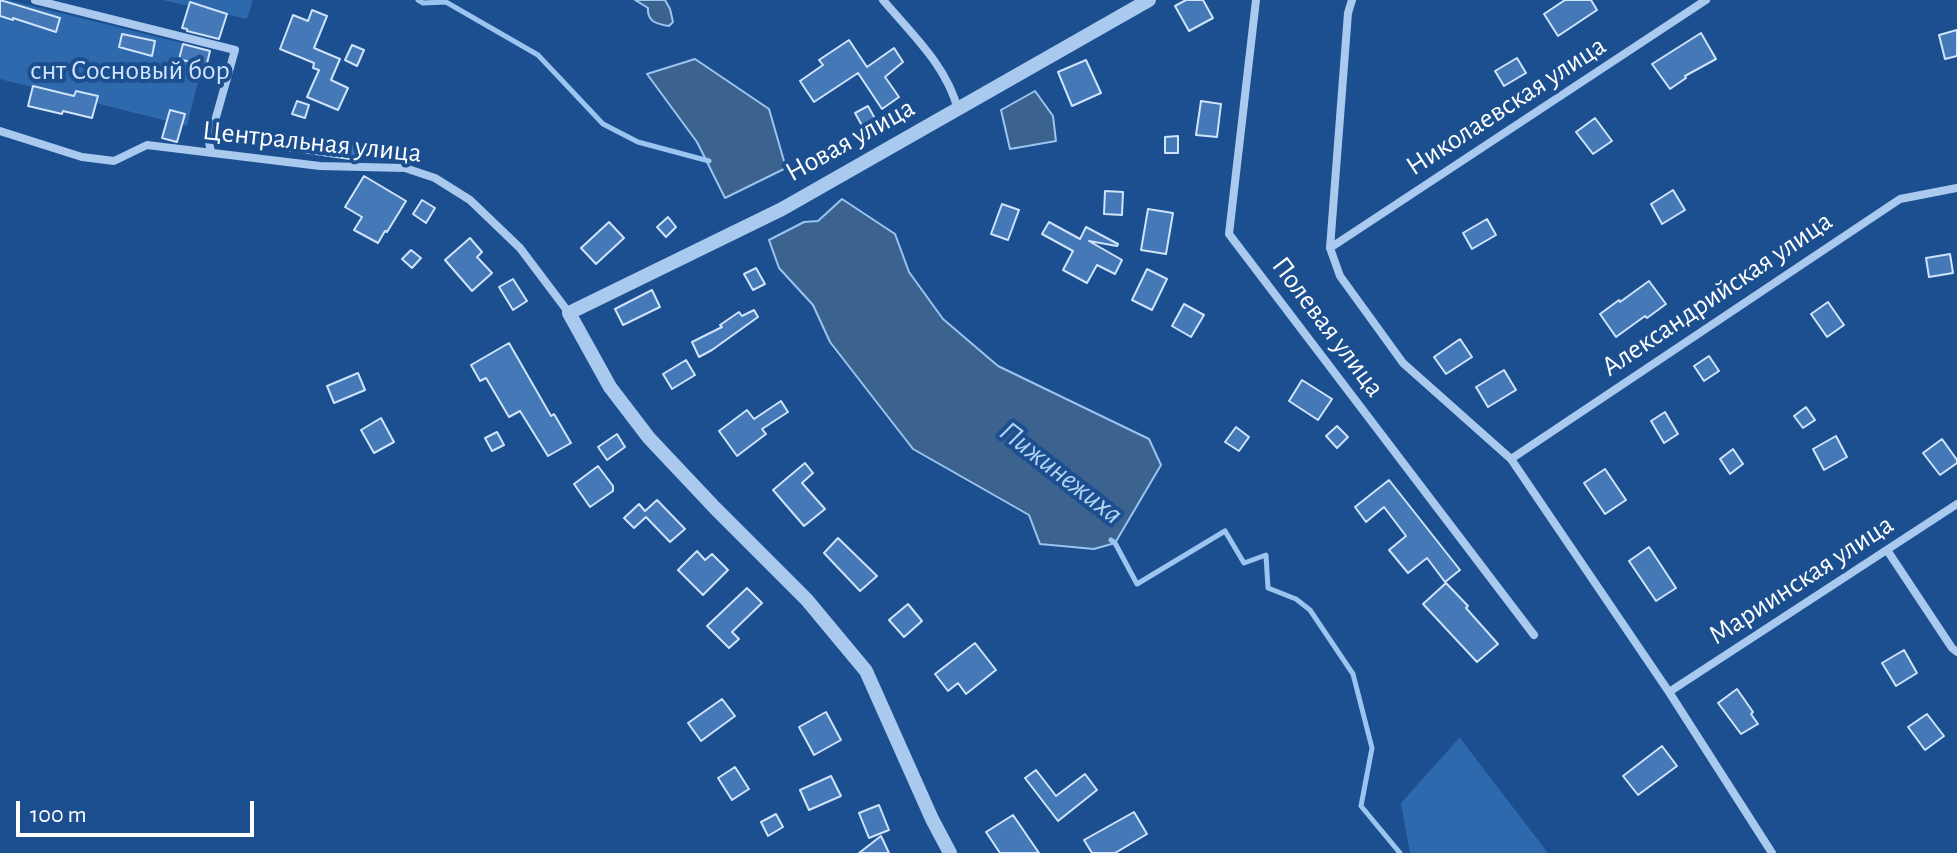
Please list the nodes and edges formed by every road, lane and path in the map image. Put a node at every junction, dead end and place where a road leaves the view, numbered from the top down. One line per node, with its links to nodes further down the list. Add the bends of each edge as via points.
1 (35, 0): 9 (street, via 235,50 209,142)
2 (883, 0): 7 (street, via 947,79)
3 (1149, 0): 7 (street, Новая улица)
4 (1256, 0): 16 (street, Полевая улица, via 1229,234)
5 (1352, 0): 11 (street)
6 (1706, 0): 11 (street, Николаевская улица)
7 (958, 110): 12 (street, Новая улица, via 782,209)
8 (0, 131): 9 (street, Центральная улица, via 82,157 114,161 147,145)
9 (211, 152): 12 (street, Центральная улица, via 320,166 405,168 435,178 470,200 520,248)
10 (1957, 188): 13 (street, Александрийская улица, via 1900,199)
11 (1330, 248): 13 (street, via 1340,276 1403,363)
12 (569, 313): 19 (street, via 610,387 649,438 807,600 866,671)
13 (1511, 459): 18 (street)
14 (1957, 504): 15 (street, Мариинская улица)
15 (1887, 550): 17 (street); 18 (street, Мариинская улица)
16 (1534, 635)
17 (1957, 652)
18 (1669, 692): 20 (street)
19 (950, 853)
20 (1772, 853)

